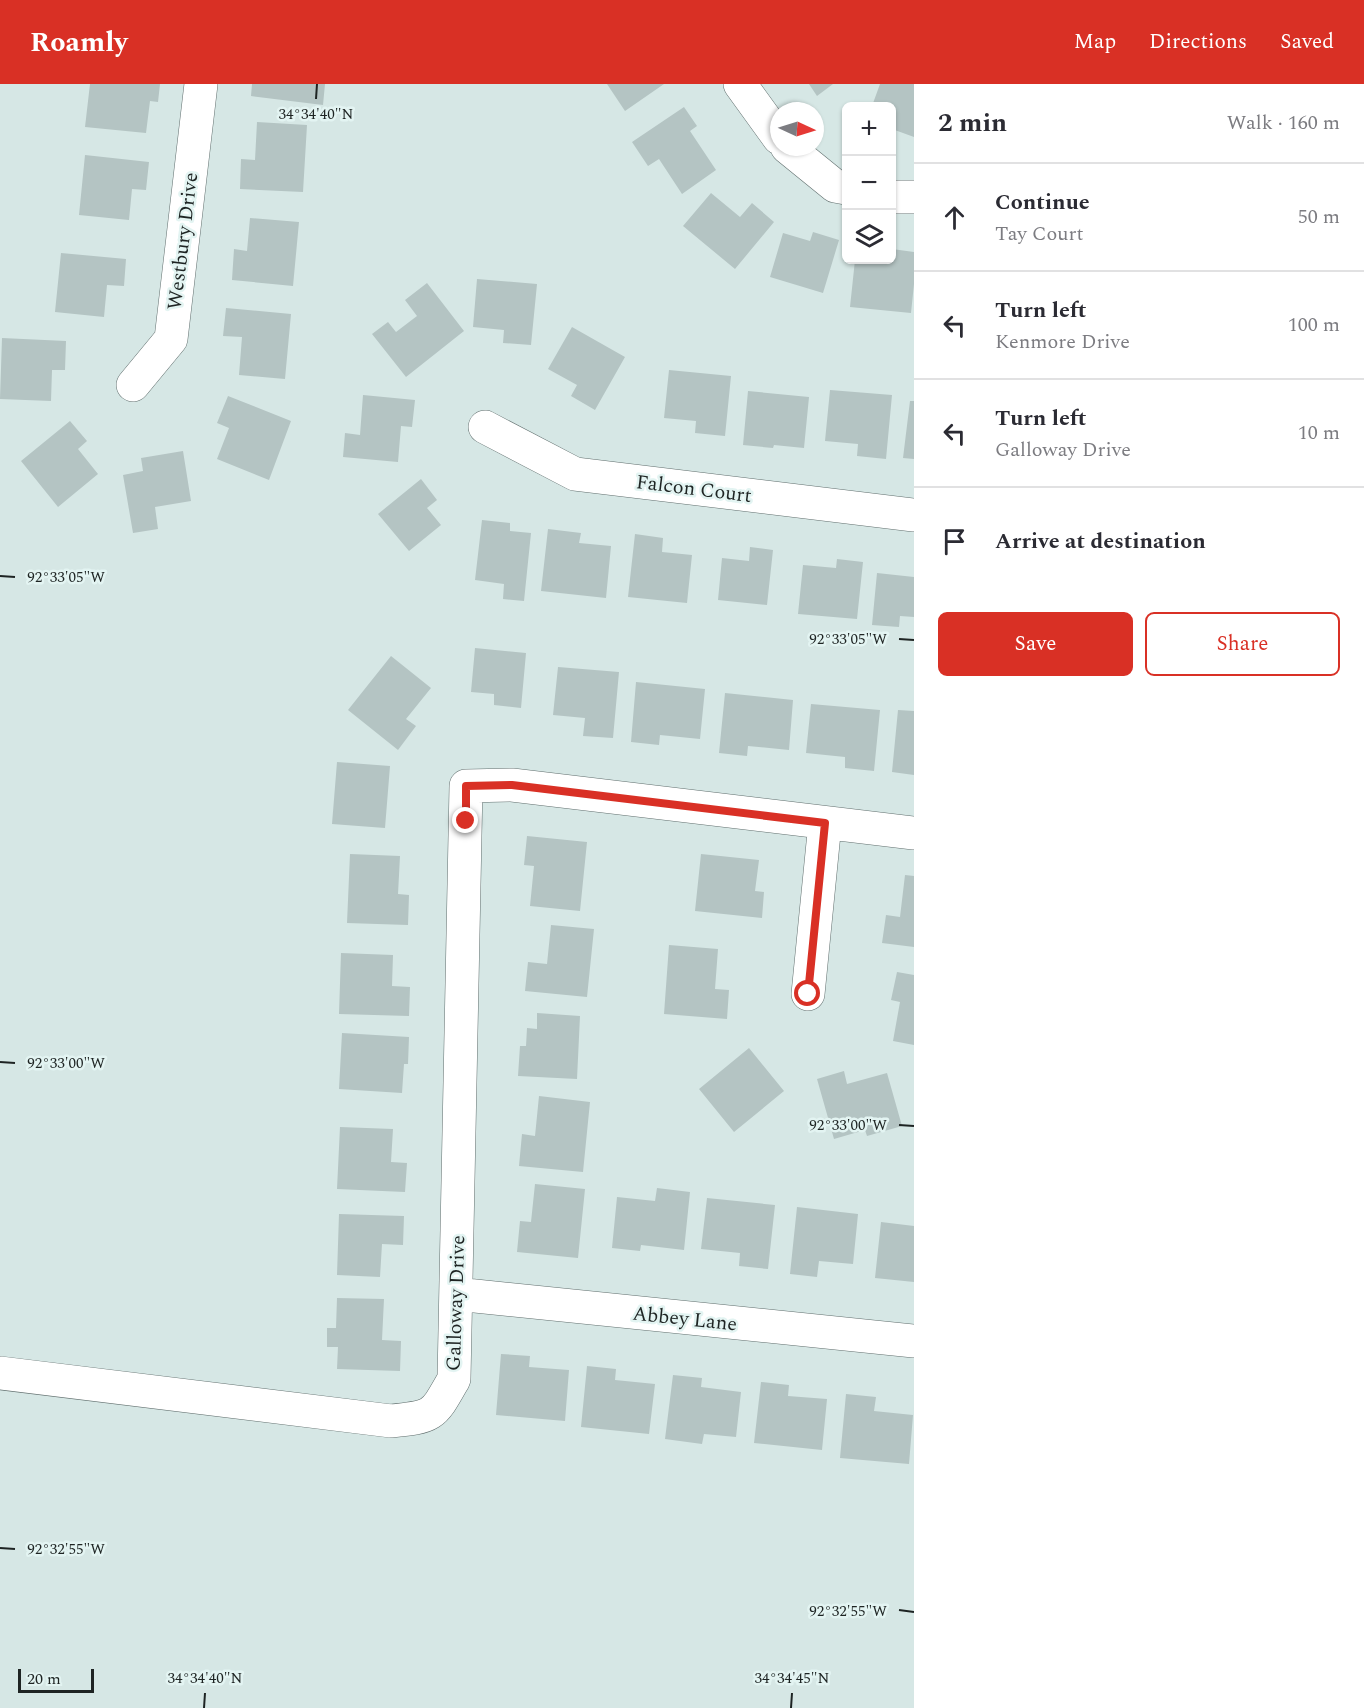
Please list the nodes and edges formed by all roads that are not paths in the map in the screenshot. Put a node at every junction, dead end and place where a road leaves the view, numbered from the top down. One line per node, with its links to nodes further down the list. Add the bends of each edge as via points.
1 (201, 84): 8 (street, Westbury Drive, via 171,339)
2 (740, 84): 3 (street)
3 (770, 126)
4 (798, 156): 5 (street, via 835,186)
5 (842, 187)
6 (896, 197): 7 (street)
7 (914, 197)
8 (133, 385)
9 (485, 426): 10 (street, Falcon Court, via 575,474)
10 (914, 515)
11 (825, 823): 12 (street); 13 (street); 14 (street, Galloway Drive, via 512,785 466,786)
12 (914, 833)
13 (808, 994)
14 (456, 1294): 15 (street, Abbey Lane); 16 (street, Galloway Drive, via 454,1379 438,1407 423,1418 391,1421)
15 (914, 1341)
16 (0, 1373)

